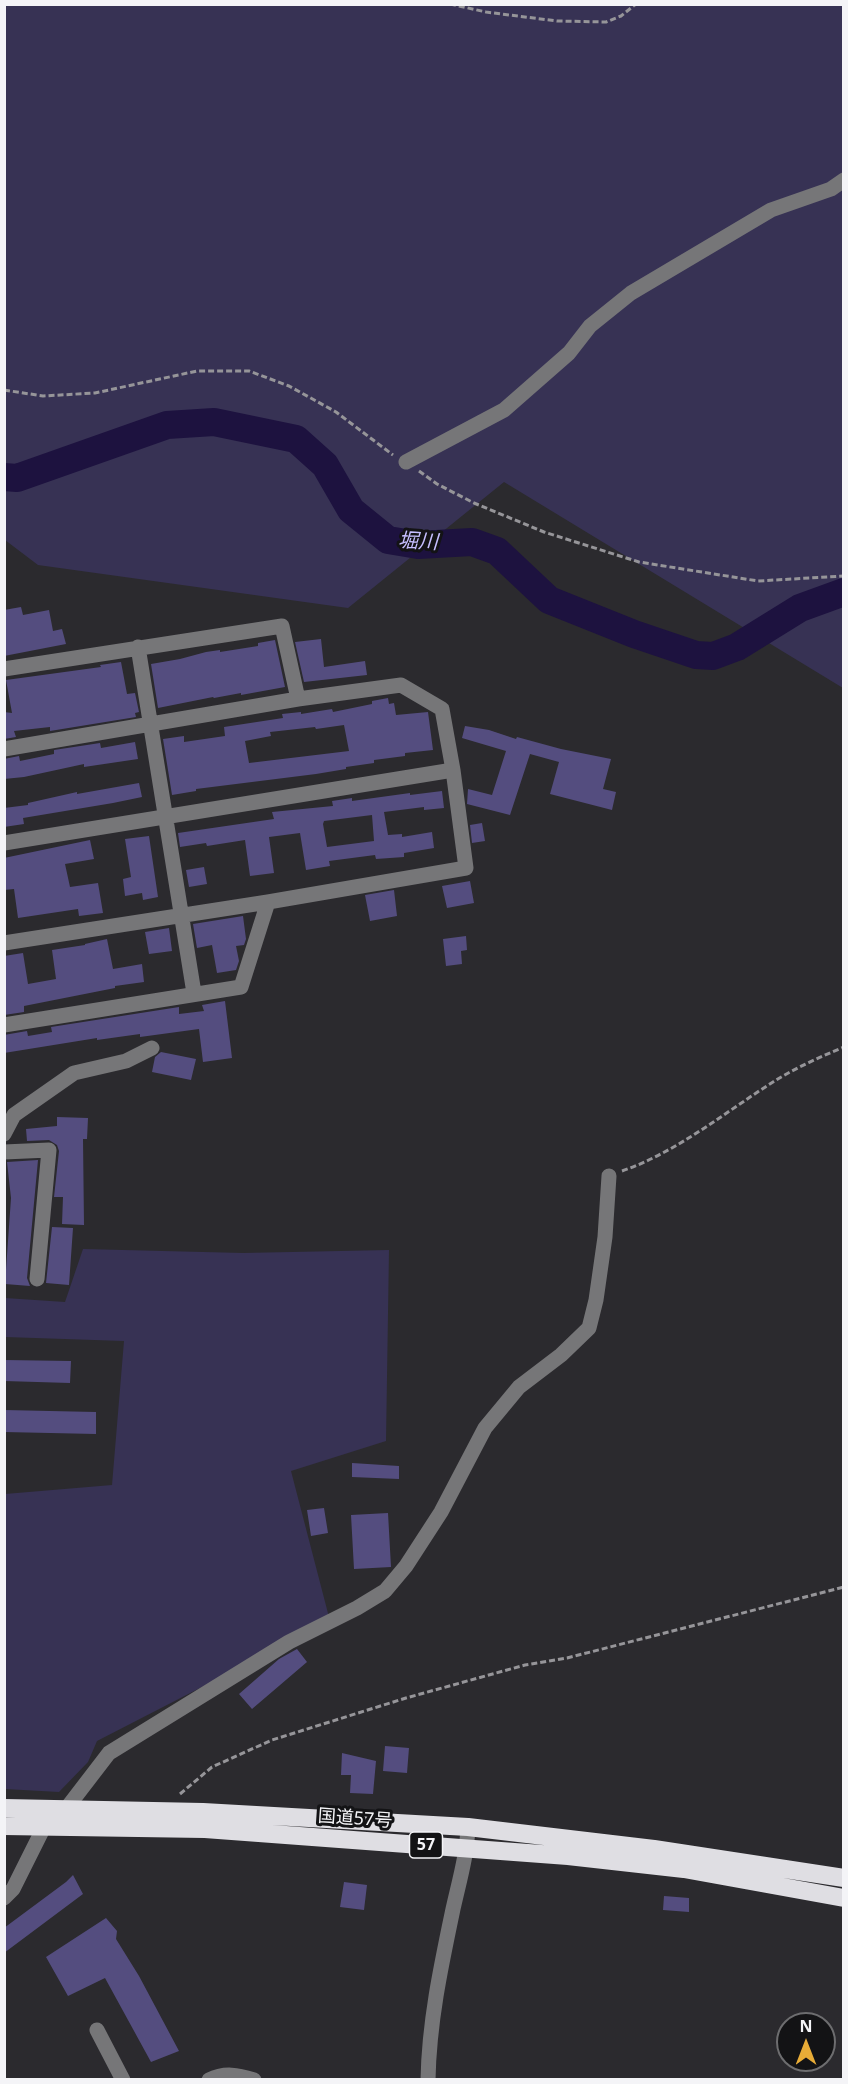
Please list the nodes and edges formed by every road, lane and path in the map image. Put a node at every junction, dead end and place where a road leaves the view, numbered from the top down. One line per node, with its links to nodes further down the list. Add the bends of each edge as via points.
1 (450, 4): 2 (path, via 557,21 606,22)
2 (636, 4)
3 (843, 180): 5 (street, via 831,189 771,210 631,293 590,326 568,353 504,410)
4 (4, 390): 5 (path, via 43,396 95,393 197,371 249,371 289,386 336,412)
5 (406, 462): 6 (path, via 474,503 544,532 639,562 758,581)
6 (843, 576)
7 (138, 647): 8 (street); 9 (street, via 282,626); 10 (street)
8 (4, 669)
9 (298, 699): 10 (street); 12 (street, via 401,685 442,709)
10 (150, 724): 11 (street); 13 (street)
11 (4, 749)
12 (453, 770): 13 (street); 15 (street, via 466,868)
13 (166, 817): 14 (street); 16 (street)
14 (4, 843)
15 (268, 902): 16 (street); 18 (street, via 241,987)
16 (181, 914): 17 (street); 18 (street)
17 (4, 943)
18 (194, 993): 19 (street)
19 (4, 1025)
20 (843, 1047): 24 (path, via 775,1081 642,1164)
21 (152, 1048): 22 (street, via 126,1061 74,1073 14,1115)
22 (4, 1134)
23 (4, 1152): 25 (street, via 49,1150)
24 (609, 1176): 28 (street, via 603,1247 589,1328 519,1387 485,1428 441,1512 385,1591 289,1642 109,1753)
25 (37, 1279)
26 (843, 1587): 29 (path, via 567,1658 525,1665 272,1740 212,1767)
27 (4, 1808): 28 (highway, 国道57号 / 57)
28 (66, 1809): 29 (highway, 国道57号 / 57); 31 (street)
29 (161, 1811): 32 (highway, 国道57号 / 57)
30 (4, 1826): 31 (highway, 国道57号 / 57)
31 (45, 1827): 33 (highway, 国道57号 / 57, via 205,1829); 35 (street, via 13,1889)
32 (468, 1827): 33 (street); 34 (highway, 国道57号 / 57)
33 (467, 1848): 36 (highway, 国道57号 / 57, via 684,1869); 41 (street, via 440,1968 428,2044)
34 (843, 1878)
35 (4, 1898)
36 (843, 1898)
37 (97, 2030): 38 (street)
38 (123, 2079)
39 (209, 2079): 40 (street, via 233,2073)
40 (254, 2079)
41 (428, 2079)

